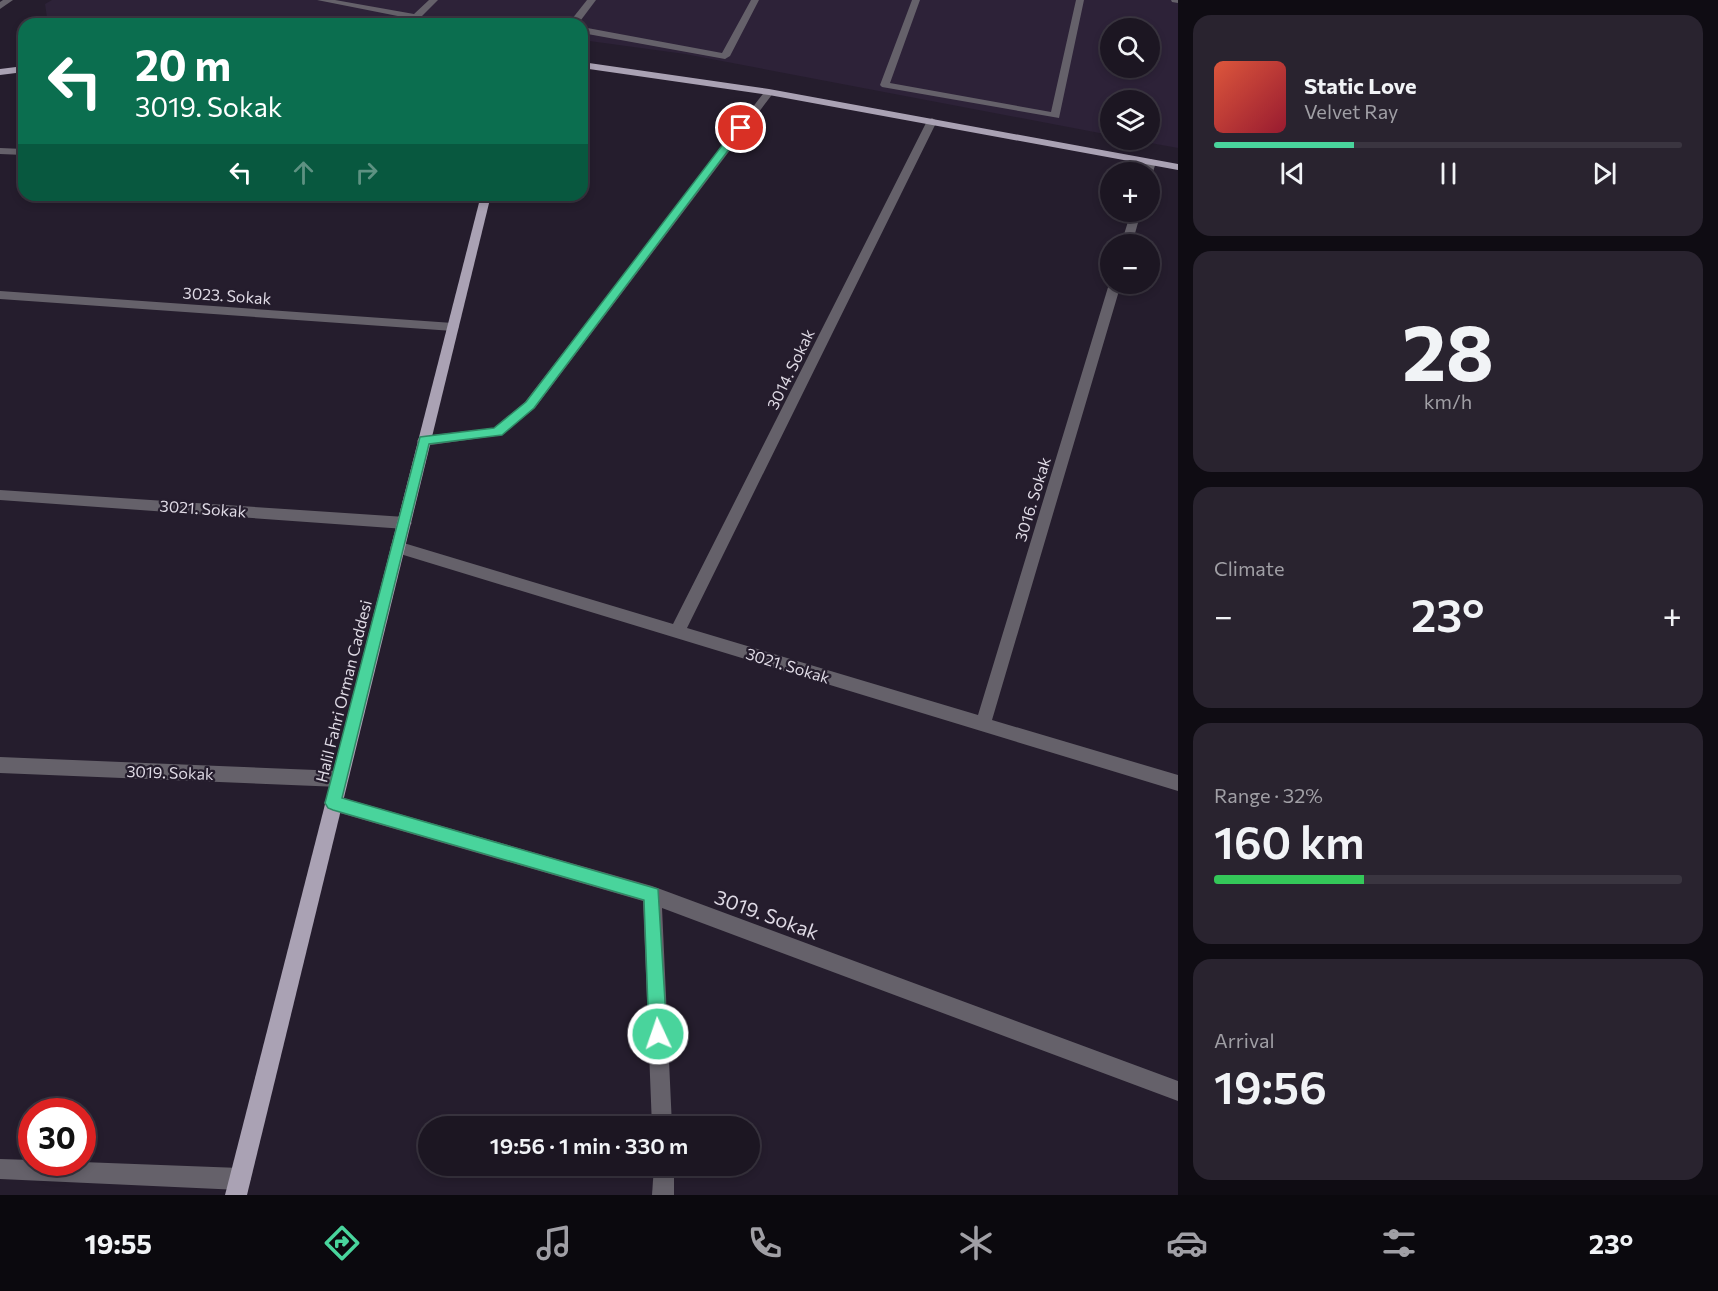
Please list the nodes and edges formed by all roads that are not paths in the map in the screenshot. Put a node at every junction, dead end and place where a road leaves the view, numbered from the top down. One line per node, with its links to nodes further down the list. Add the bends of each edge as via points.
1 (9, 0): 8 (street)
2 (321, 0): 9 (street)
3 (434, 0): 9 (street)
4 (592, 0): 11 (street)
5 (755, 0): 12 (street, via 725,56)
6 (916, 0): 7 (street, via 885,85 1055,116)
7 (1080, 0)
8 (0, 6)
9 (416, 17): 10 (street)
10 (421, 18)
11 (578, 18)
12 (588, 31)
13 (588, 65): 16 (main road)
14 (18, 70): 15 (main road)
15 (0, 72)
16 (769, 92): 17 (main road); 27 (street, via 530,405 497,432)
17 (932, 121): 20 (main road); 31 (street, 3014. Sokak)
18 (0, 151): 19 (street)
19 (18, 152)
20 (1126, 162)
21 (1160, 167): 22 (main road)
22 (1178, 167)
23 (484, 201): 26 (main road, Halil Fahri Orman Caddesi)
24 (1112, 294): 32 (street, 3016. Sokak)
25 (0, 295): 26 (street, 3023. Sokak)
26 (453, 327): 27 (main road, Halil Fahri Orman Caddesi)
27 (424, 441): 29 (main road, Halil Fahri Orman Caddesi)
28 (0, 495): 29 (street, 3021. Sokak)
29 (405, 523): 30 (main road, Halil Fahri Orman Caddesi)
30 (397, 547): 31 (street, 3021. Sokak); 34 (main road, Halil Fahri Orman Caddesi)
31 (677, 632): 32 (street, 3021. Sokak)
32 (983, 724): 35 (street, 3021. Sokak)
33 (0, 765): 34 (street, 3019. Sokak)
34 (340, 779): 36 (main road, Halil Fahri Orman Caddesi)
35 (1178, 783)
36 (333, 803): 37 (street, 3019. Sokak); 42 (main road, Halil Fahri Orman Caddesi)
37 (652, 895): 38 (street, 3019. Sokak); 39 (street)
38 (1178, 1091)
39 (662, 1116)
40 (0, 1169): 42 (street)
41 (664, 1176): 43 (street)
42 (238, 1187)
43 (663, 1195)

